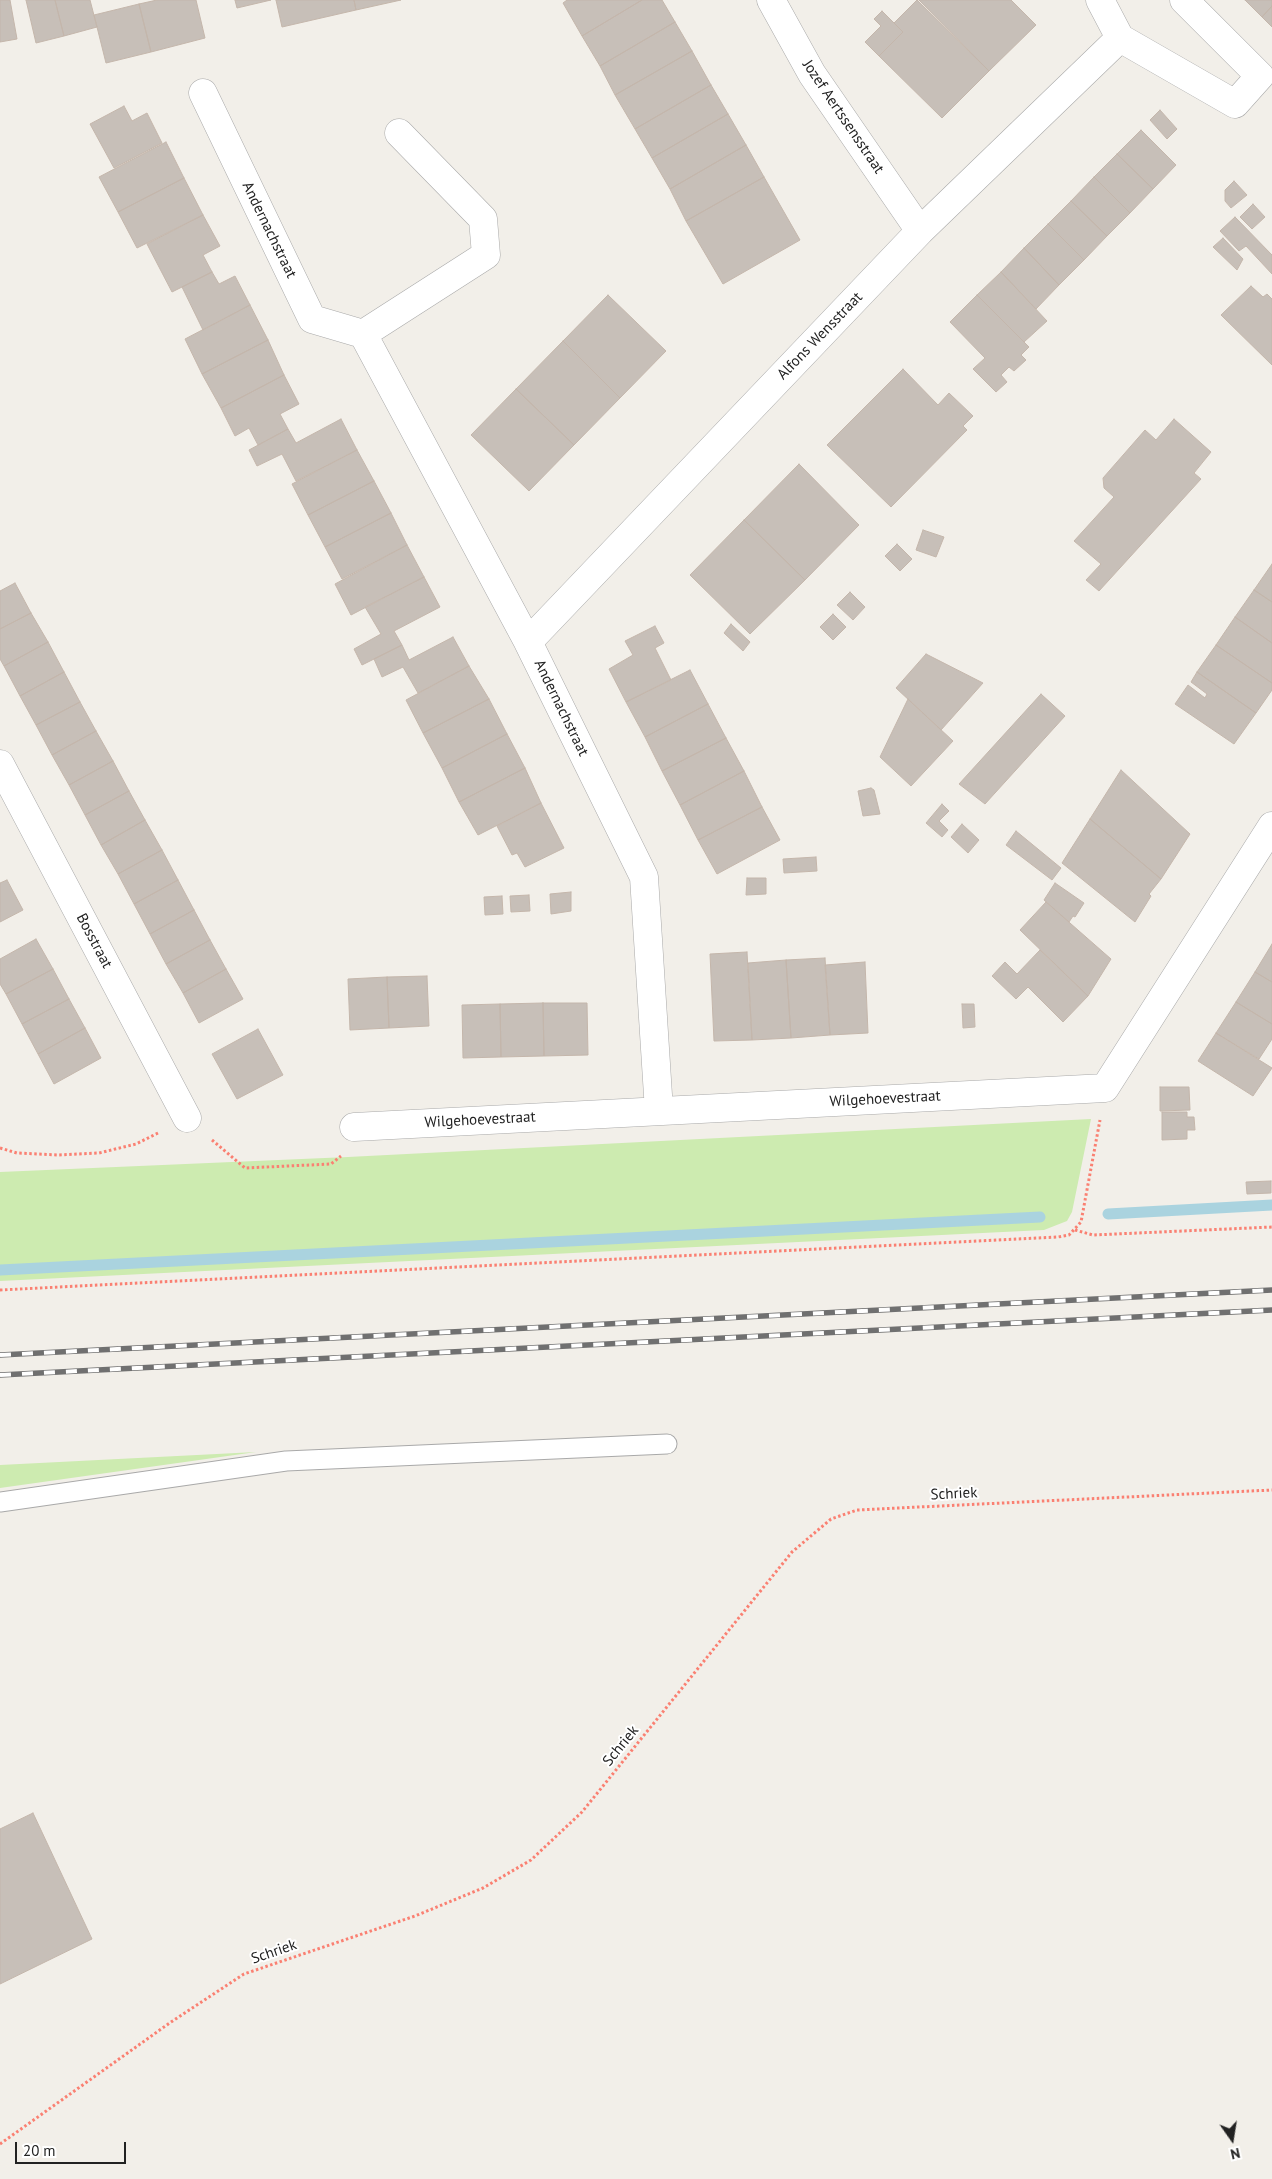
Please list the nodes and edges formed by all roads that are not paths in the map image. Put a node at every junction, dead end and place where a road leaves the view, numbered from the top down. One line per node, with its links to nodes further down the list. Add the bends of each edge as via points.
1 (771, 0): 7 (street, Jozef Aertssensstraat, via 812,74)
2 (1100, 0): 4 (street)
3 (1184, 0): 4 (street, via 1260,76 1235,104)
4 (1120, 38): 7 (street, Alfons Wensstraat)
5 (203, 93): 8 (street, Andernachstraat, via 312,319)
6 (399, 133): 8 (street, via 483,218 486,255)
7 (920, 231): 9 (street, Alfons Wensstraat)
8 (363, 334): 9 (street, Andernachstraat)
9 (528, 642): 12 (street, Andernachstraat, via 644,877)
10 (0, 764): 13 (street, Bosstraat)
11 (1268, 840): 12 (street, Wilgehoevestraat, via 1105,1088)
12 (659, 1110): 14 (street, Wilgehoevestraat)
13 (187, 1118)
14 (351, 1139)
15 (667, 1444): 16 (lane, via 286,1461)
16 (0, 1502)

